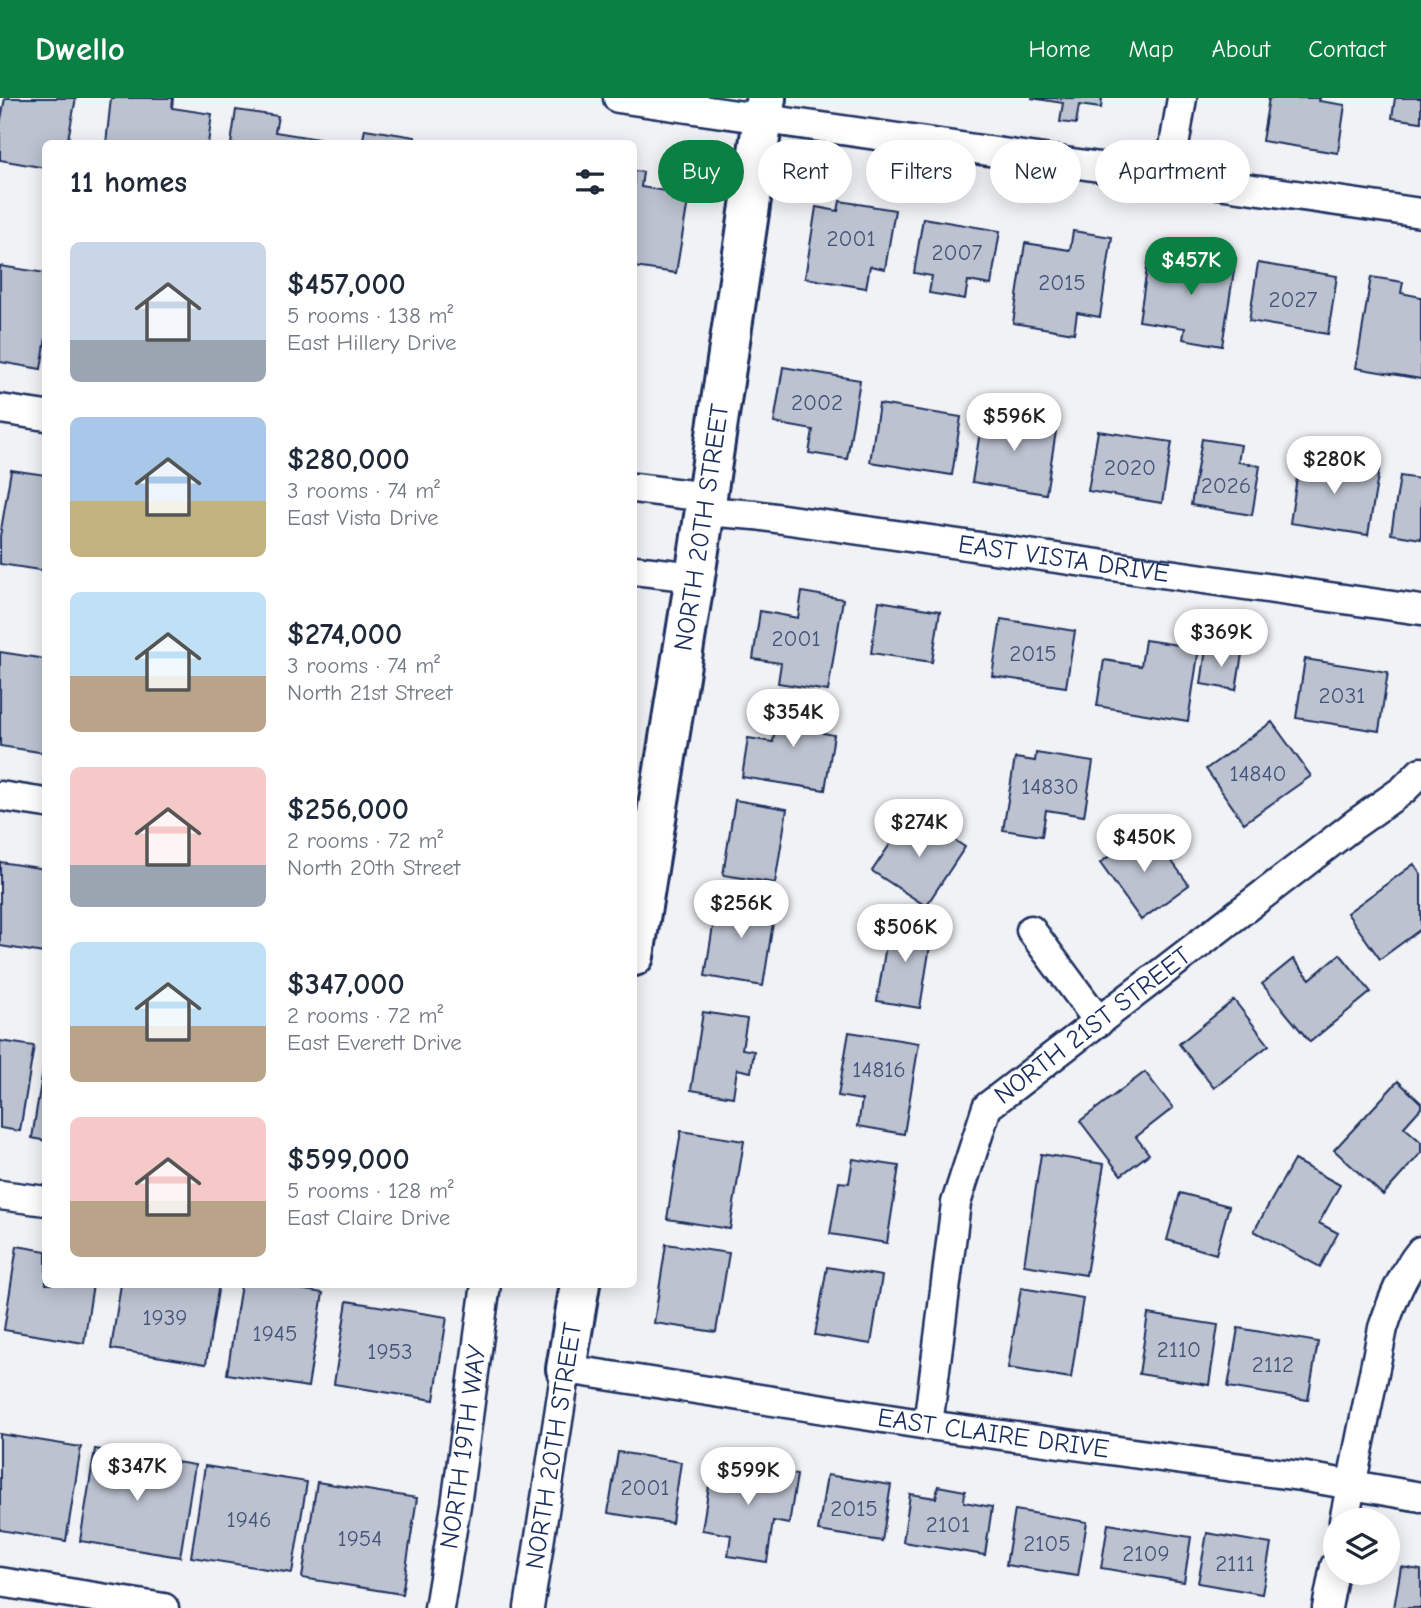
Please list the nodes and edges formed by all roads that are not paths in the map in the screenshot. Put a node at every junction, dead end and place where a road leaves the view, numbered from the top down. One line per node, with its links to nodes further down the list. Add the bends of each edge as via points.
1 (618, 98): 3 (street)
2 (1182, 98): 4 (street)
3 (764, 108): 5 (street); 11 (street, NORTH 20TH STREET)
4 (1176, 140)
5 (1095, 164)
6 (1250, 188): 7 (street)
7 (1421, 213)
8 (0, 409): 9 (street)
9 (42, 415)
10 (637, 489): 11 (street, EAST VISTA DRIVE)
11 (706, 504): 13 (street, NORTH 20TH STREET); 14 (street, EAST VISTA DRIVE, via 755,515)
12 (637, 569): 13 (street)
13 (695, 578): 19 (street, NORTH 20TH STREET)
14 (1421, 610)
15 (1421, 772): 20 (street, NORTH 21ST STREET)
16 (0, 796): 17 (street)
17 (42, 802)
18 (1031, 930): 20 (street)
19 (637, 937)
20 (1100, 1022): 27 (street, NORTH 21ST STREET, via 988,1107 956,1203)
21 (0, 1195): 22 (street)
22 (42, 1200)
23 (1421, 1251): 28 (street, via 1394,1297 1383,1328)
24 (484, 1288): 34 (street, NORTH 19TH WAY)
25 (579, 1288): 26 (street, NORTH 20TH STREET)
26 (566, 1369): 27 (street, EAST CLAIRE DRIVE); 35 (street, NORTH 20TH STREET)
27 (928, 1425): 28 (street, EAST CLAIRE DRIVE)
28 (1351, 1486): 29 (street, EAST CLAIRE DRIVE); 30 (street)
29 (1421, 1497)
30 (1347, 1508)
31 (0, 1582): 33 (street)
32 (1331, 1585): 36 (street)
33 (164, 1608)
34 (439, 1608)
35 (528, 1608)
36 (1327, 1608)

